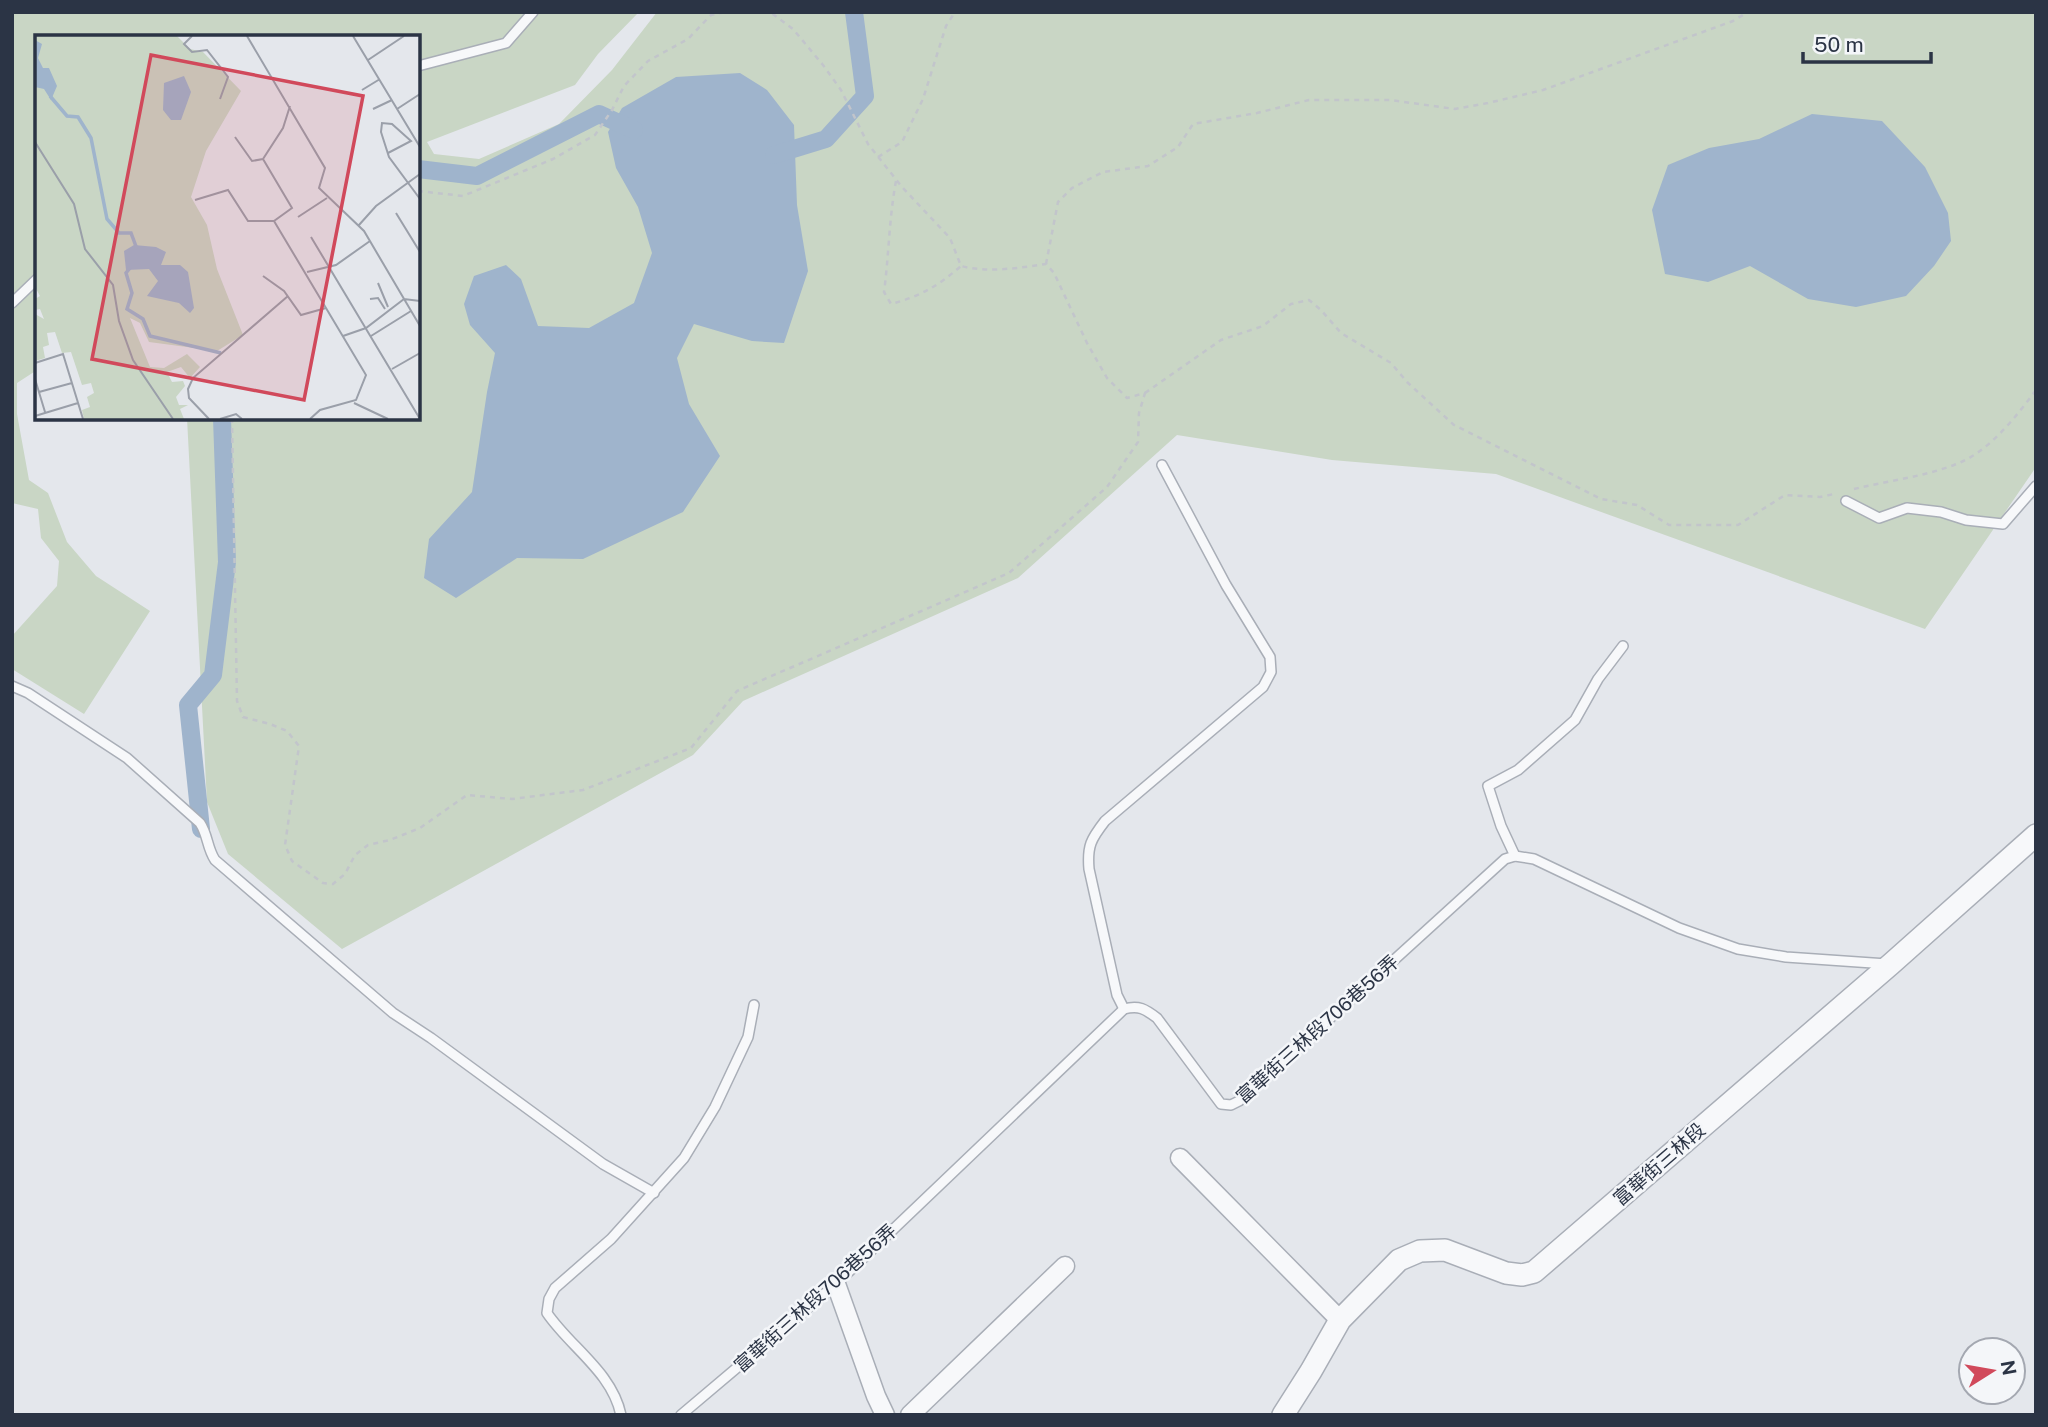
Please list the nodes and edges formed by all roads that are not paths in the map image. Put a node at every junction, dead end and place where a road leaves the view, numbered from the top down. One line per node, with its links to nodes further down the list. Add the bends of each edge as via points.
1 (533, 12): 2 (lane, via 506,43)
2 (420, 65)
3 (35, 281): 4 (lane)
4 (12, 303)
5 (1162, 465): 14 (lane, via 1270,657 1271,672 1263,687 1092,837 1088,869)
6 (2036, 486): 7 (lane, via 2003,524 1907,508 1879,518)
7 (1843, 497)
8 (1623, 646): 11 (lane, via 1598,678 1576,720 1518,770 1488,786)
9 (12, 686): 16 (lane, via 127,758 200,823 215,860 393,1013 603,1164)
10 (2036, 835): 12 (street, 富華街三林段)
11 (1516, 856): 12 (lane, via 1534,859 1679,928 1738,949); 14 (lane, 富華街三林段706巷56弄, via 1505,859 1231,1105 1222,1104 1157,1018 1144,1008)
12 (1891, 964): 19 (street, 富華街三林段, via 1534,1272 1506,1273 1445,1250 1420,1251 1399,1260)
13 (754, 1005): 16 (lane, via 748,1037 716,1107 684,1158)
14 (1124, 1009): 18 (lane, 富華街三林段706巷56弄)
15 (1180, 1158): 19 (street)
16 (654, 1193): 20 (lane, via 549,1299 548,1313 588,1357 611,1390)
17 (1065, 1266): 23 (street)
18 (836, 1283): 21 (lane, 富華街三林段706巷56弄); 22 (street)
19 (1340, 1320): 24 (street, 富華街三林段)
20 (621, 1415)
21 (681, 1415)
22 (885, 1415)
23 (910, 1415)
24 (1283, 1415)

